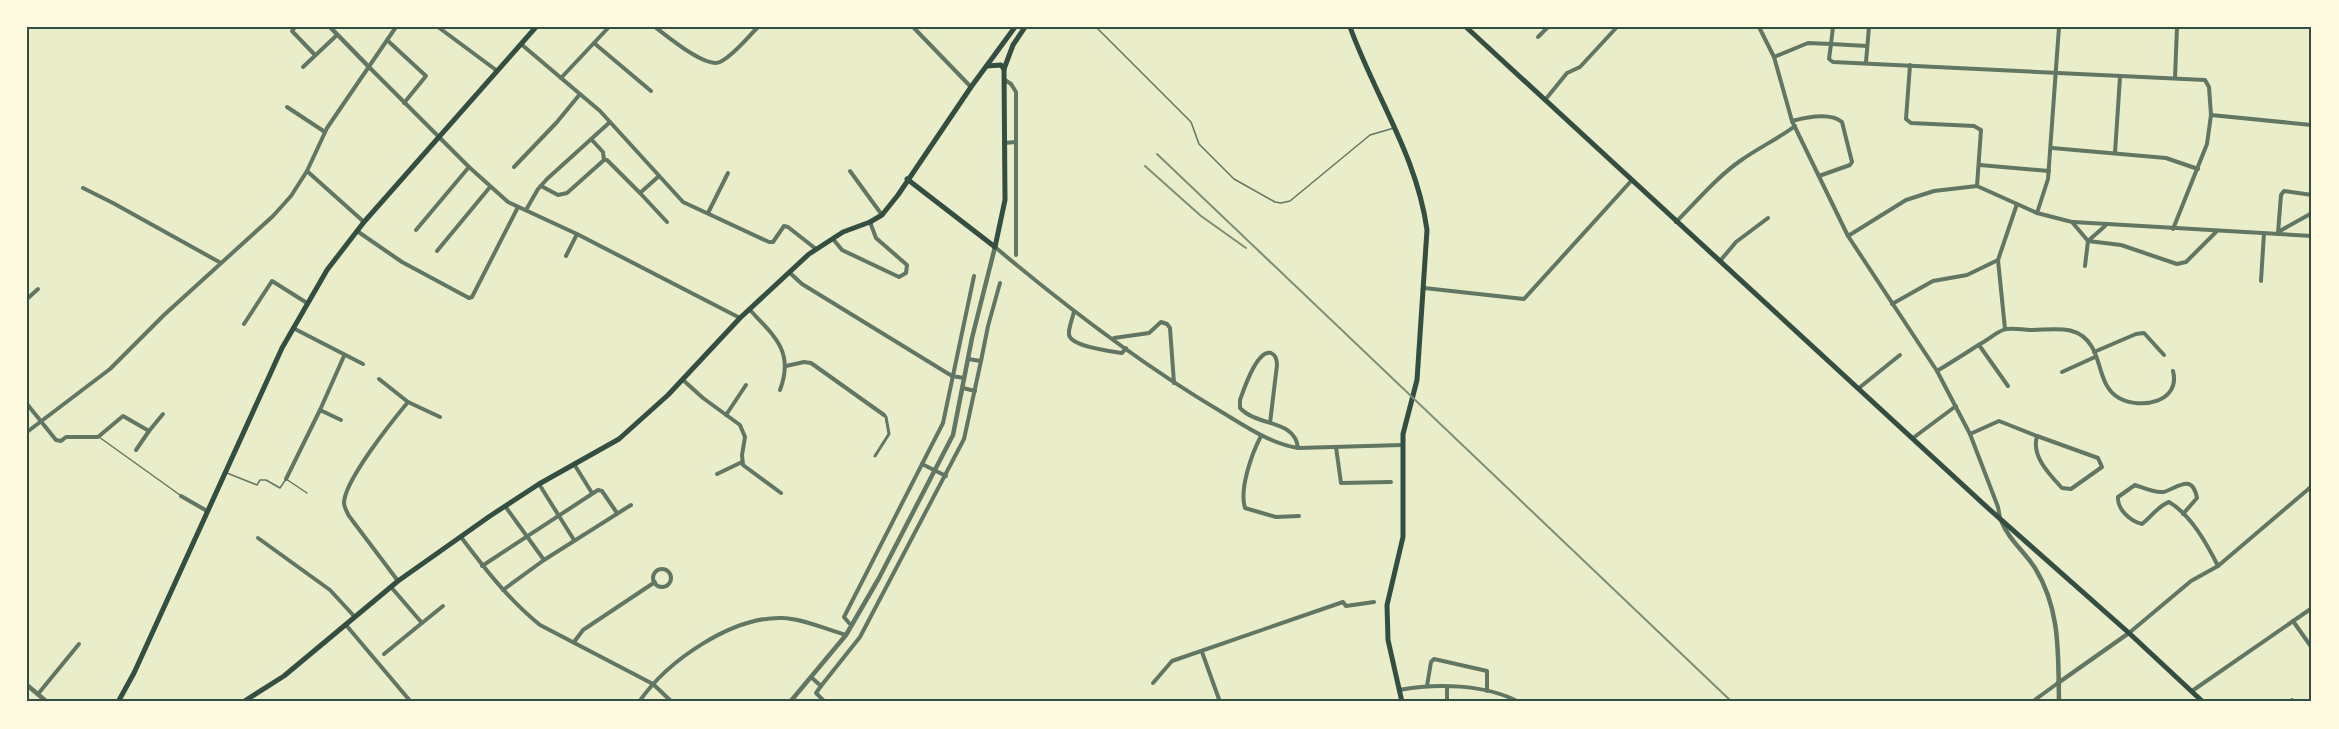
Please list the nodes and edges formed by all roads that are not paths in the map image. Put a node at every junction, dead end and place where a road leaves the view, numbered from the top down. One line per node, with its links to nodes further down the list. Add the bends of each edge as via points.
1 (295, 27): 29 (street, via 292,30)
2 (330, 27): 22 (street)
3 (396, 27): 24 (street)
4 (438, 27): 37 (street)
5 (609, 27): 25 (street)
6 (655, 27): 7 (street, via 693,54 714,63 728,56)
7 (758, 27)
8 (913, 27): 43 (street)
9 (1015, 27): 33 (main road)
10 (1025, 27): 36 (main road)
11 (1096, 27): 53 (lane, via 1191,122 1199,144 1234,179 1275,202 1286,202 1370,135)
12 (1466, 27): 46 (main road)
13 (1548, 27): 23 (street)
14 (1617, 27): 46 (street, via 1580,67 1567,73)
15 (1760, 27): 30 (street)
16 (1833, 27): 27 (street)
17 (1869, 27): 28 (street)
18 (2059, 27): 38 (street)
19 (2176, 27): 41 (street)
20 (535, 28): 26 (main road)
21 (1352, 28): 53 (main road)
22 (337, 35): 29 (street); 35 (street)
23 (1538, 37)
24 (387, 40): 35 (street); 47 (street, via 426,76)
25 (594, 43): 40 (street); 44 (street)
26 (521, 44): 37 (main road); 40 (street)
27 (1831, 44): 28 (street); 30 (street, via 1808,43); 31 (street, via 1829,59 1833,62)
28 (1867, 46): 31 (street)
29 (315, 55): 34 (street)
30 (1774, 57): 51 (street)
31 (1866, 62): 32 (street)
32 (1910, 65): 38 (street); 62 (street, via 1906,119 1911,123 1978,127)
33 (987, 66): 36 (main road, via 1000,65); 43 (main road)
34 (303, 67)
35 (369, 67): 47 (street); 54 (street)
36 (1004, 69): 42 (main road)
37 (496, 70): 55 (main road)
38 (2055, 74): 39 (street); 59 (street)
39 (2120, 77): 41 (street); 60 (street)
40 (561, 78): 45 (street)
41 (2175, 78): 49 (street, via 2205,80)
42 (1004, 80): 57 (street, via 1016,92); 58 (main road)
43 (970, 87): 72 (main road)
44 (651, 91)
45 (580, 94): 50 (street); 63 (street)
46 (1545, 100): 73 (main road)
47 (404, 103): 55 (street)
48 (287, 106): 54 (street)
49 (2211, 115): 52 (street); 65 (street)
50 (610, 122): 56 (street); 70 (street)
51 (1794, 123): 71 (street); 71 (street, via 1809,117 1836,118 1842,122 1852,162); 91 (street, via 1780,137 1740,160)
52 (2312, 125)
53 (1394, 128): 118 (main road, via 1414,171 1424,209)
54 (325, 132): 66 (street)
55 (439, 136): 64 (street); 88 (main road)
56 (591, 139): 61 (street, via 603,152); 74 (street)
57 (1016, 142): 58 (street); 108 (street)
58 (1004, 143): 105 (main road, via 1005,200)
59 (2052, 148): 60 (street); 68 (street)
60 (2115, 153): 65 (street, via 2166,158)
61 (604, 160): 74 (street, via 567,193 558,195); 78 (street)
62 (1980, 165): 68 (street); 75 (street)
63 (514, 166)
64 (469, 167): 76 (street); 95 (street)
65 (2198, 169): 94 (street)
66 (307, 171): 88 (street); 112 (street, via 273,216)
67 (850, 171): 86 (street)
68 (2049, 171): 84 (street)
69 (728, 173): 83 (street)
70 (659, 176): 78 (street); 83 (street, via 683,202)
71 (1819, 176): 101 (street)
72 (908, 180): 86 (main road); 105 (main road)
73 (1632, 180): 91 (main road); 118 (street, via 1524,299)
74 (540, 186): 82 (street)
75 (1977, 186): 80 (street); 101 (street, via 1934,190 1906,200)
76 (490, 187): 81 (street); 107 (street)
77 (83, 188): 112 (street)
78 (640, 193): 89 (street)
79 (2312, 195): 99 (street, via 2284,191)
80 (2017, 204): 84 (street); 110 (street)
81 (518, 207): 82 (street); 96 (street, via 469,298 402,262)
82 (526, 210): 100 (street)
83 (708, 213): 106 (street, via 769,242 784,226 788,227)
84 (2037, 213): 92 (street)
85 (2312, 213): 99 (street)
86 (882, 215): 90 (main road)
87 (1768, 218): 111 (street, via 1736,242)
88 (364, 222): 96 (main road)
89 (666, 222)
90 (870, 222): 103 (main road); 103 (street, via 876,238 907,265 906,273 899,277 890,273 842,250)
91 (1676, 222): 111 (main road)
92 (2072, 222): 93 (street); 104 (street)
93 (2105, 225): 94 (street); 104 (street)
94 (2173, 229): 97 (street)
95 (416, 230)
96 (357, 231): 121 (main road)
97 (2216, 232): 98 (street); 104 (street, via 2186,262 2177,264 2121,245)
98 (2264, 233): 99 (street); 116 (street)
99 (2278, 233): 102 (street)
100 (577, 234): 109 (street); 125 (street)
101 (1848, 236): 122 (street)
102 (2312, 236)
103 (832, 238): 106 (main road)
104 (2088, 241): 113 (street)
105 (995, 247): 124 (street); 136 (street)
106 (816, 249): 114 (main road)
107 (437, 251)
108 (1016, 255)
109 (566, 256)
110 (1998, 260): 122 (street, via 1967,275 1933,281); 128 (street)
111 (1720, 261): 151 (main road)
112 (221, 263): 163 (street, via 110,369)
113 (2085, 266)
114 (790, 273): 123 (main road); 143 (street, via 811,290)
115 (974, 276): 143 (street)
116 (2261, 281)
117 (1000, 283): 137 (street)
118 (1424, 288): 172 (main road, via 1417,380)
119 (38, 289): 120 (street)
120 (27, 299)
121 (306, 303): 126 (street, via 272,281); 127 (main road)
122 (1892, 304): 140 (street)
123 (750, 309): 125 (main road); 139 (street, via 779,344)
124 (1074, 311): 129 (street); 131 (street, via 1069,336 1073,341 1122,353)
125 (740, 318): 146 (main road)
126 (244, 324)
127 (292, 328): 135 (street); 181 (main road)
128 (2005, 329): 130 (street); 132 (street, via 2056,327 2076,331 2092,346)
129 (1113, 338): 131 (street); 147 (street, via 1149,333 1161,322 1167,324)
130 (1979, 345): 140 (street); 149 (street)
131 (1126, 348): 147 (street)
132 (2094, 354): 134 (street, via 2144,333); 141 (street, via 2108,388 2133,403 2163,398 2173,387); 142 (street)
133 (1900, 355): 151 (street)
134 (2164, 355)
135 (344, 356): 138 (street); 157 (street)
136 (968, 359): 137 (street); 144 (street)
137 (981, 361): 153 (street)
138 (363, 364)
139 (786, 366): 152 (street); 160 (street, via 812,363)
140 (1937, 371): 156 (street)
141 (2173, 371)
142 (2062, 372)
143 (952, 376): 144 (street); 179 (street, via 943,423)
144 (964, 378): 150 (street)
145 (379, 379): 154 (street)
146 (683, 380): 159 (street); 178 (main road, via 619,439)
147 (1174, 383): 169 (street)
148 (746, 385): 159 (street)
149 (2008, 386)
150 (963, 388): 153 (street); 180 (street, via 953,435)
151 (1859, 388): 171 (main road)
152 (780, 390)
153 (975, 391): 183 (street, via 964,439)
154 (408, 402): 161 (street); 207 (street, via 378,438 346,493 344,505)
155 (27, 404): 163 (street)
156 (1956, 405): 167 (street); 171 (street)
157 (320, 410): 162 (street); 184 (street)
158 (163, 414): 165 (street)
159 (726, 415): 177 (street, via 740,425 744,434)
160 (884, 415): 176 (street, via 889,434)
161 (441, 417)
162 (341, 420)
163 (39, 422): 166 (street); 168 (street, via 56,440)
164 (1270, 423): 164 (street, via 1256,420 1240,408 1258,358 1268,353 1277,358); 174 (street, via 1288,429)
165 (149, 431): 168 (street, via 123,416); 175 (street)
166 (27, 432)
167 (1970, 434): 170 (street, via 1999,421); 199 (street)
168 (98, 436): 191 (lane)
169 (1261, 436): 174 (street); 198 (street, via 1253,450 1242,499 1245,508 1276,517)
170 (2037, 436): 170 (street, via 2034,445 2040,460 2061,488 2071,489 2102,467 2098,458)
171 (1913, 438): 199 (main road)
172 (1402, 445): 173 (street); 234 (main road, via 1403,530 1387,605 1388,640)
173 (1336, 447): 174 (street); 185 (street, via 1341,483)
174 (1298, 448)
175 (136, 450)
176 (875, 456)
177 (742, 462): 182 (street); 190 (street)
178 (574, 464): 186 (main road); 189 (street)
179 (922, 464): 180 (street); 217 (street, via 844,617)
180 (935, 471): 183 (street); 220 (street)
181 (225, 472): 184 (lane, via 257,485 266,480 280,488); 194 (main road)
182 (717, 474)
183 (946, 476): 231 (street, via 860,637)
184 (286, 480): 188 (lane)
185 (1391, 482)
186 (539, 484): 193 (main road); 197 (street)
187 (2312, 486): 206 (street)
188 (307, 493)
189 (592, 493): 195 (street, via 602,492); 197 (street)
190 (781, 493)
191 (181, 496): 194 (street)
192 (631, 505): 195 (street)
193 (505, 506): 200 (main road); 201 (street)
194 (207, 511): 239 (main road)
195 (617, 513): 203 (street)
196 (2183, 514): 196 (street, via 2169,502 2142,524 2137,523 2120,508 2118,497 2135,485 2167,492 2184,483 2195,491 2197,498); 206 (street, via 2209,547)
197 (558, 516): 201 (street); 203 (street)
198 (1299, 516)
199 (2000, 518): 219 (main road); 228 (street, via 2005,531 2045,586 2052,604 2059,646)
200 (461, 537): 205 (street); 207 (main road)
201 (527, 537): 204 (street); 205 (street)
202 (258, 538): 214 (street, via 330,590)
203 (574, 540): 204 (street)
204 (544, 560): 210 (street)
205 (482, 566): 210 (street)
206 (2218, 566): 219 (street, via 2191,581)
207 (399, 581): 209 (main road)
208 (655, 582): 208 (street, via 658,570 670,573 667,585); 221 (street, via 583,630)
209 (391, 587): 214 (main road); 216 (street)
210 (504, 590): 221 (street, via 540,625)
211 (1374, 602): 224 (street, via 1346,606 1343,603)
212 (443, 606): 216 (street)
213 (2312, 608): 215 (street)
214 (354, 616): 218 (main road)
215 (2293, 621): 223 (street); 236 (street)
216 (422, 623): 225 (street)
217 (849, 623)
218 (346, 625): 240 (main road, via 292,670); 241 (street)
219 (2129, 633): 228 (street); 236 (main road)
220 (846, 635): 226 (street); 229 (street, via 796,620 760,621 704,642)
221 (574, 642): 229 (street)
222 (79, 644): 237 (street)
223 (2312, 648)
224 (1202, 652): 227 (street, via 1172,661); 246 (street)
225 (384, 654)
226 (812, 678): 231 (street); 244 (street)
227 (1153, 683)
228 (2058, 683): 250 (street); 251 (street)
229 (653, 684): 242 (street); 243 (street)
230 (27, 686): 237 (street)
231 (821, 686): 245 (street, via 816,693)
232 (1427, 686): 233 (street); 234 (street); 235 (street, via 1434,659 1487,671)
233 (1447, 687): 235 (street); 248 (street)
234 (1399, 690): 247 (main road)
235 (1487, 691): 249 (street)
236 (2191, 692): 252 (main road)
237 (38, 694): 238 (street)
238 (47, 702)
239 (118, 702)
240 (243, 702)
241 (411, 702)
242 (639, 702)
243 (672, 702)
244 (790, 702)
245 (825, 702)
246 (1220, 702)
247 (1402, 702)
248 (1447, 702)
249 (1519, 702)
250 (2032, 702)
251 (2059, 702)
252 (2203, 702)

